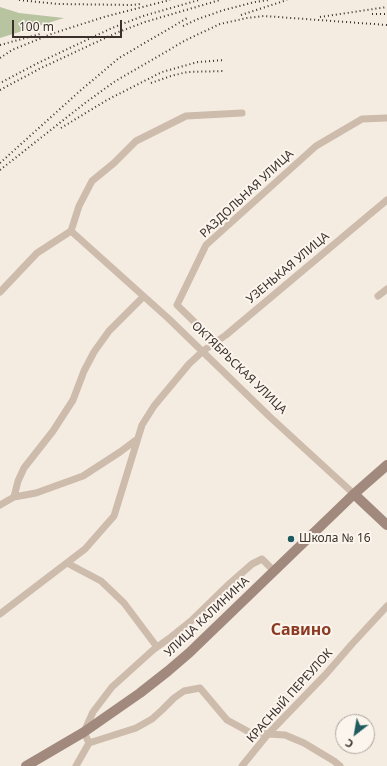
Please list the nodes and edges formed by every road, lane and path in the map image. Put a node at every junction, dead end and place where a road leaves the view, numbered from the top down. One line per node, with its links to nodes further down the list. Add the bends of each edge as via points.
1 (242, 113): 4 (street, via 186,116 136,141 92,181 79,206)
2 (387, 118): 9 (street, РАЗДОЛЬНАЯ УЛИЦА, via 362,119 316,146 206,245 177,305)
3 (387, 200): 9 (street, УЗЕНЬКАЯ УЛИЦА)
4 (71, 231): 6 (street, via 37,253); 8 (street, ОКТЯБРЬСКАЯ УЛИЦА)
5 (387, 289): 7 (street)
6 (0, 292)
7 (378, 296)
8 (143, 297): 10 (street, ОКТЯБРЬСКАЯ УЛИЦА); 14 (street, via 109,331 94,352 73,400 24,468)
9 (215, 342): 10 (street, УЗЕНЬКАЯ УЛИЦА)
10 (203, 351): 11 (street, УЗЕНЬКАЯ УЛИЦА, via 154,406); 13 (street, ОКТЯБРЬСКАЯ УЛИЦА)
11 (136, 440): 14 (street, via 83,476 36,493); 17 (street, УЗЕНЬКАЯ УЛИЦА, via 114,516 85,549)
12 (387, 465): 13 (main road, УЛИЦА КАЛИНИНА)
13 (354, 494): 16 (main road, ОКТЯБРЬСКАЯ УЛИЦА); 18 (main road, УЛИЦА КАЛИНИНА)
14 (14, 497): 15 (street)
15 (0, 505)
16 (387, 525)
17 (67, 563): 20 (street, УЗЕНЬКАЯ УЛИЦА); 21 (street, via 101,581 124,603)
18 (274, 571): 21 (street, via 262,558 252,564 191,620); 22 (main road, УЛИЦА КАЛИНИНА, via 168,671)
19 (387, 606): 23 (street, КРАСНЫЙ ПЕРЕУЛОК)
20 (0, 614)
21 (157, 647): 22 (street, via 112,687 93,712)
22 (84, 732): 24 (street); 25 (main road, УЛИЦА КАЛИНИНА)
23 (268, 734): 24 (street, via 251,733 227,720 200,688 184,691 152,719 136,728); 27 (street, КРАСНЫЙ ПЕРЕУЛОК); 28 (street, via 284,735 304,743)
24 (89, 743): 26 (street)
25 (26, 766)
26 (76, 766)
27 (242, 766)
28 (340, 766)

